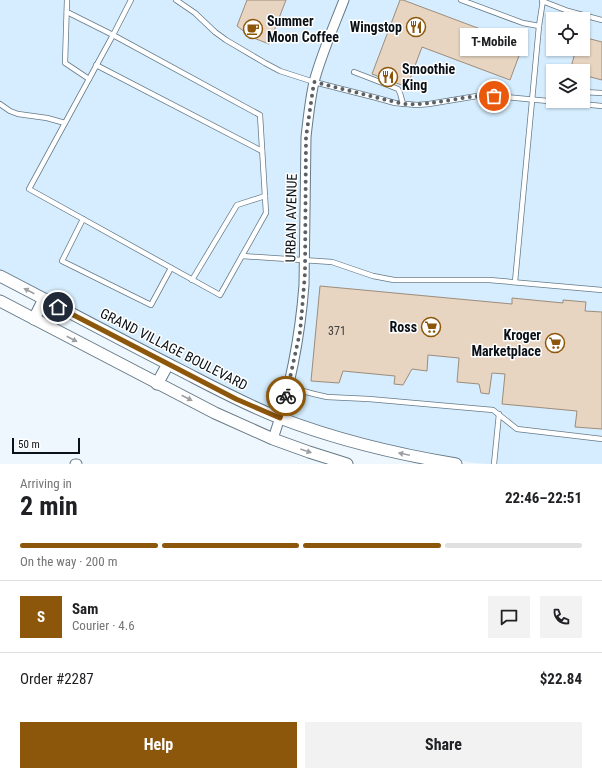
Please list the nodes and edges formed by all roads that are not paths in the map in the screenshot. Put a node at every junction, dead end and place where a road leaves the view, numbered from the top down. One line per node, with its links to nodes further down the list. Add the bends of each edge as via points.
1 (67, 0): 7 (lane)
2 (131, 0): 10 (lane)
3 (176, 0): 14 (lane, via 226,40 264,63)
4 (344, 0): 14 (street, URBAN AVENUE)
5 (461, 0): 9 (lane, via 523,23)
6 (542, 1): 8 (lane); 9 (lane)
7 (67, 12): 10 (lane); 13 (lane, via 65,63)
8 (602, 20)
9 (539, 26): 17 (lane)
10 (113, 35): 11 (lane); 22 (lane, via 260,115)
11 (96, 65): 13 (lane); 22 (lane)
12 (354, 72): 19 (lane, via 398,89)
13 (89, 79): 21 (lane)
14 (314, 82): 19 (lane); 26 (street, URBAN AVENUE, via 306,137)
15 (590, 92): 16 (lane)
16 (602, 93)
17 (532, 100): 19 (lane, via 483,95 430,104); 20 (lane); 30 (lane)
18 (0, 104): 21 (lane, via 18,114)
19 (403, 104)
20 (602, 106)
21 (65, 123): 24 (lane, via 29,189)
22 (262, 150): 23 (lane)
23 (265, 196): 25 (lane, via 266,213); 29 (lane, via 238,205)
24 (83, 219): 27 (lane); 27 (lane, via 62,261 151,305)
25 (242, 256): 26 (lane); 29 (lane, via 220,295)
26 (305, 261): 30 (lane, via 332,262 394,280); 37 (street, URBAN AVENUE, via 300,332)
27 (171, 268): 29 (lane)
28 (0, 276): 32 (street, GRAND VILLAGE BOULEVARD, one-way to 28)
29 (192, 280)
30 (515, 282): 31 (lane)
31 (602, 290)
32 (44, 299): 34 (street); 35 (street, GRAND VILLAGE BOULEVARD)
33 (0, 301): 34 (street)
34 (34, 319): 36 (street, one-way to 36)
35 (168, 364): 36 (street); 39 (street, GRAND VILLAGE BOULEVARD)
36 (157, 384): 40 (street, one-way to 40)
37 (288, 387): 38 (lane, via 327,397 493,410); 39 (street, URBAN AVENUE)
38 (499, 414): 41 (lane, via 518,429); 44 (lane)
39 (280, 418): 40 (street, URBAN AVENUE); 43 (street, GRAND VILLAGE BOULEVARD, one-way to 39, via 357,443)
40 (272, 439): 42 (street, one-way to 42)
41 (602, 440)
42 (347, 464)
43 (456, 464)
44 (494, 464)

